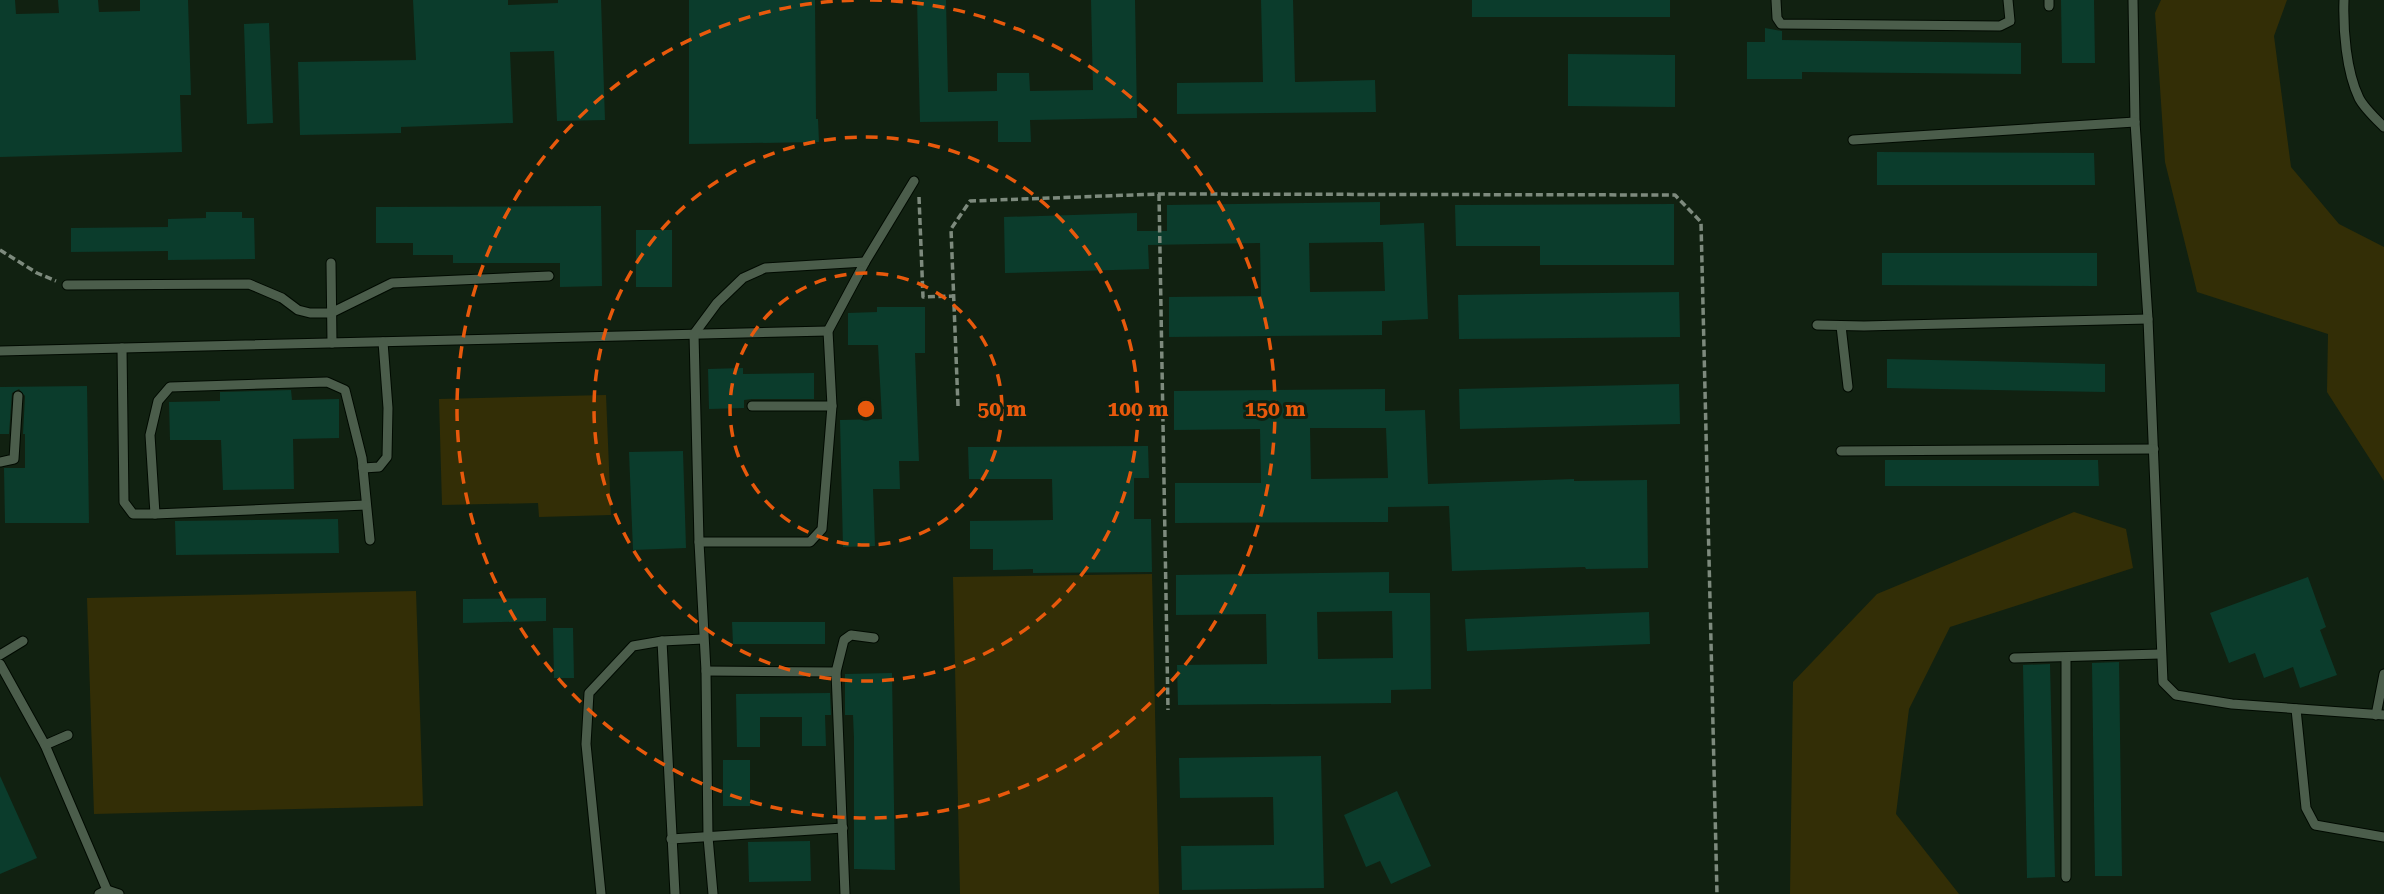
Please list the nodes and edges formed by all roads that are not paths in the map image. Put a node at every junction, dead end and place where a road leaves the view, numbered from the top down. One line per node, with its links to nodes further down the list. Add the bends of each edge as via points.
1 (1776, 0): 2 (lane, via 1781,24 2000,26 2010,21)
2 (2008, 0)
3 (2133, 0): 5 (lane)
4 (2344, 0): 6 (lane, via 2348,61 2359,98)
5 (2136, 122): 7 (lane); 14 (lane)
6 (2384, 127)
7 (1853, 140)
8 (914, 181): 9 (lane)
9 (865, 262): 17 (lane); 18 (lane, via 765,268 743,278)
10 (331, 263): 13 (lane)
11 (549, 276): 13 (lane, via 392,283)
12 (67, 285): 13 (lane, via 249,284 298,310)
13 (331, 313): 20 (lane)
14 (2148, 319): 16 (lane); 27 (lane)
15 (1816, 325): 16 (lane)
16 (1841, 326): 23 (lane)
17 (828, 331): 18 (lane); 26 (lane)
18 (694, 334): 19 (lane); 34 (lane)
19 (383, 342): 20 (lane); 30 (lane, via 387,457 379,467)
20 (332, 343): 21 (lane)
21 (122, 348): 22 (lane); 32 (lane, via 124,502 133,514)
22 (0, 351)
23 (1848, 387)
24 (18, 396): 29 (lane, via 14,459)
25 (752, 406): 26 (lane)
26 (832, 406): 34 (lane, via 822,529 810,542)
27 (2154, 449): 28 (lane); 39 (lane)
28 (1842, 451)
29 (0, 462)
30 (363, 468): 31 (lane); 32 (lane, via 345,390 327,382 170,387 158,401 150,435)
31 (366, 505): 32 (lane); 33 (lane)
32 (155, 514)
33 (369, 540)
34 (699, 542): 36 (lane)
35 (874, 638): 45 (lane, via 851,635 844,640)
36 (703, 639): 38 (lane); 44 (lane)
37 (23, 641): 40 (lane)
38 (662, 641): 54 (lane); 58 (lane, via 633,646 589,693 586,744)
39 (2161, 654): 42 (lane); 47 (lane, via 2163,682 2176,695)
40 (0, 655)
41 (2014, 658): 42 (lane)
42 (2066, 658): 55 (lane)
43 (0, 664): 50 (lane)
44 (706, 671): 45 (lane); 52 (lane)
45 (836, 672): 51 (lane)
46 (2384, 674): 48 (lane)
47 (2296, 709): 48 (lane); 53 (lane, via 2306,808 2315,825)
48 (2380, 715)
49 (68, 735): 50 (lane)
50 (46, 745): 56 (lane)
51 (843, 828): 52 (lane); 61 (lane)
52 (708, 837): 54 (lane); 60 (lane)
53 (2384, 837)
54 (671, 839): 59 (lane)
55 (2066, 877)
56 (103, 892): 57 (lane)
57 (119, 894)
58 (601, 894)
59 (675, 894)
60 (713, 894)
61 (845, 894)

